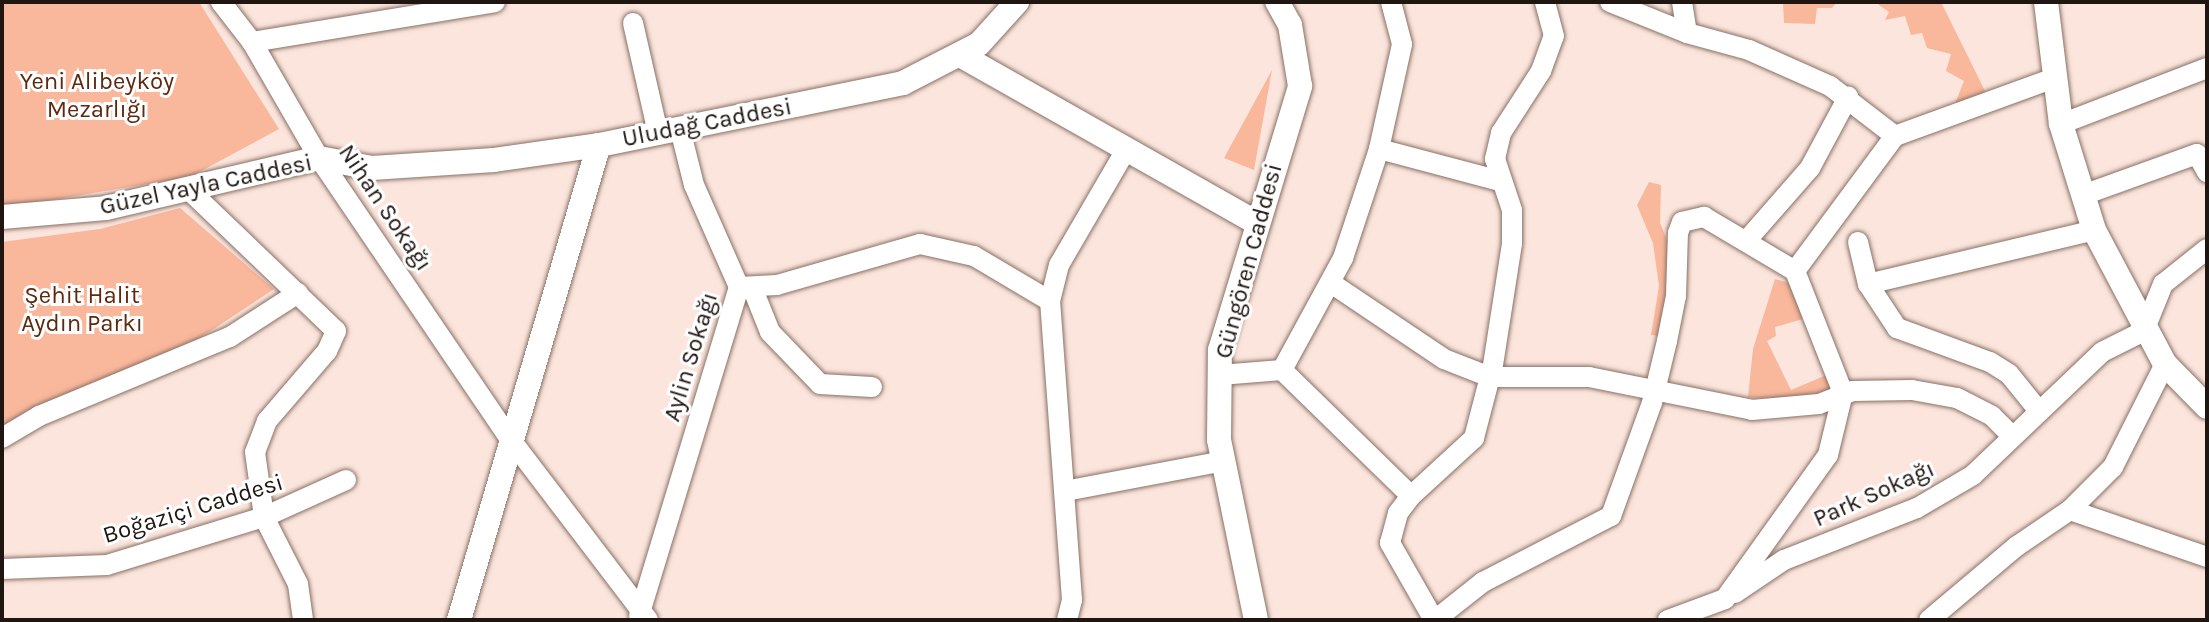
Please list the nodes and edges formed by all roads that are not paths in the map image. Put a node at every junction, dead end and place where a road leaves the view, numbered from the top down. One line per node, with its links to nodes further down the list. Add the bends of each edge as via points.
1 (221, 2): 12 (street, Nihan Sokağı)
2 (495, 2): 12 (street)
3 (1017, 2): 13 (main road, via 979,44)
4 (1277, 2): 29 (main road, Güngören Caddesi, via 1290,25 1300,86)
5 (1391, 2): 21 (street, via 1402,44)
6 (1545, 2): 25 (street, via 1554,36 1541,71 1501,133 1495,159)
7 (1610, 2): 11 (street)
8 (1682, 2): 11 (street)
9 (2046, 2): 15 (main road)
10 (633, 23): 18 (street)
11 (1687, 33): 16 (street, via 1749,50)
12 (252, 42): 23 (street, Nihan Sokağı)
13 (960, 55): 18 (main road, Uludağ Caddesi, via 903,83); 22 (main road)
14 (2207, 68): 17 (street)
15 (2054, 78): 17 (main road); 19 (street)
16 (1848, 97): 19 (street); 31 (street, via 1810,168)
17 (2061, 124): 27 (main road)
18 (669, 131): 20 (main road, Uludağ Caddesi); 37 (street)
19 (1895, 136): 34 (street)
20 (599, 145): 23 (main road, Güzel Yayla Caddesi, via 494,160 372,168); 52 (main road, Uludağ Caddesi)
21 (1379, 149): 25 (street); 35 (street)
22 (1126, 150): 29 (main road); 39 (street, via 1059,265)
23 (319, 158): 26 (main road, Güzel Yayla Caddesi); 52 (street, Nihan Sokağı)
24 (2207, 172): 27 (street, via 2197,154)
25 (1500, 181): 44 (street, via 1512,210 1512,243)
26 (188, 189): 28 (main road, Güzel Yayla Caddesi, via 106,208); 38 (street)
27 (2083, 195): 30 (main road)
28 (2, 217)
29 (1257, 223): 43 (main road, Güngören Caddesi, via 1220,350)
30 (2094, 230): 36 (street); 40 (main road)
31 (1747, 240): 34 (street); 46 (street, via 1704,217 1682,222 1676,296)
32 (1858, 242): 36 (street)
33 (2206, 252): 40 (street, via 2163,284)
34 (1795, 271): 47 (street)
35 (1331, 283): 42 (street); 44 (street, via 1444,359)
36 (1868, 284): 49 (street, via 1897,328 1990,362 2009,374)
37 (745, 287): 39 (street, Aylin Sokağı, via 777,285 920,244 974,256); 45 (street, via 770,332 820,384); 62 (street, Aylin Sokağı)
38 (298, 293): 51 (street, via 230,337 39,416); 58 (street, via 336,331 327,351 267,421 255,452)
39 (1050, 301): 55 (street)
40 (2144, 331): 41 (main road); 49 (street, Park Sokağı, via 2102,352)
41 (2165, 364): 48 (main road); 57 (street, via 2113,467)
42 (1282, 370): 43 (street); 56 (street)
43 (1220, 375): 53 (main road, Güngören Caddesi)
44 (1490, 377): 46 (street, via 1589,377); 56 (street, via 1474,438)
45 (872, 387)
46 (1654, 390): 47 (street, via 1777,411 1819,404); 67 (street, via 1611,516 1483,582)
47 (1843, 393): 50 (street, via 1884,388 1957,398 1992,416); 61 (street, via 1828,455)
48 (2207, 407)
49 (2039, 411): 50 (street, Park Sokağı)
50 (2012, 436): 61 (street, Park Sokağı, via 1973,475 1917,508 1784,560)
51 (2, 438)
52 (511, 440): 62 (street, Nihan Sokağı); 64 (main road, Uludağ Caddesi)
53 (1224, 461): 55 (street); 66 (main road, Güngören Caddesi)
54 (346, 480): 58 (street, Boğaziçi Caddesi)
55 (1065, 491): 65 (street, via 1072,600)
56 (1411, 496): 67 (street, via 1398,513 1390,543)
57 (2070, 510): 59 (street); 69 (street, via 2017,546)
58 (264, 517): 60 (street, Boğaziçi Caddesi, via 107,565); 63 (street, via 298,584)
59 (2207, 557)
60 (2, 569)
61 (1725, 599): 68 (street, Park Sokağı)
62 (643, 617)
63 (303, 620)
64 (459, 620)
65 (1067, 620)
66 (1256, 620)
67 (1435, 620)
68 (1668, 620)
69 (1929, 620)

